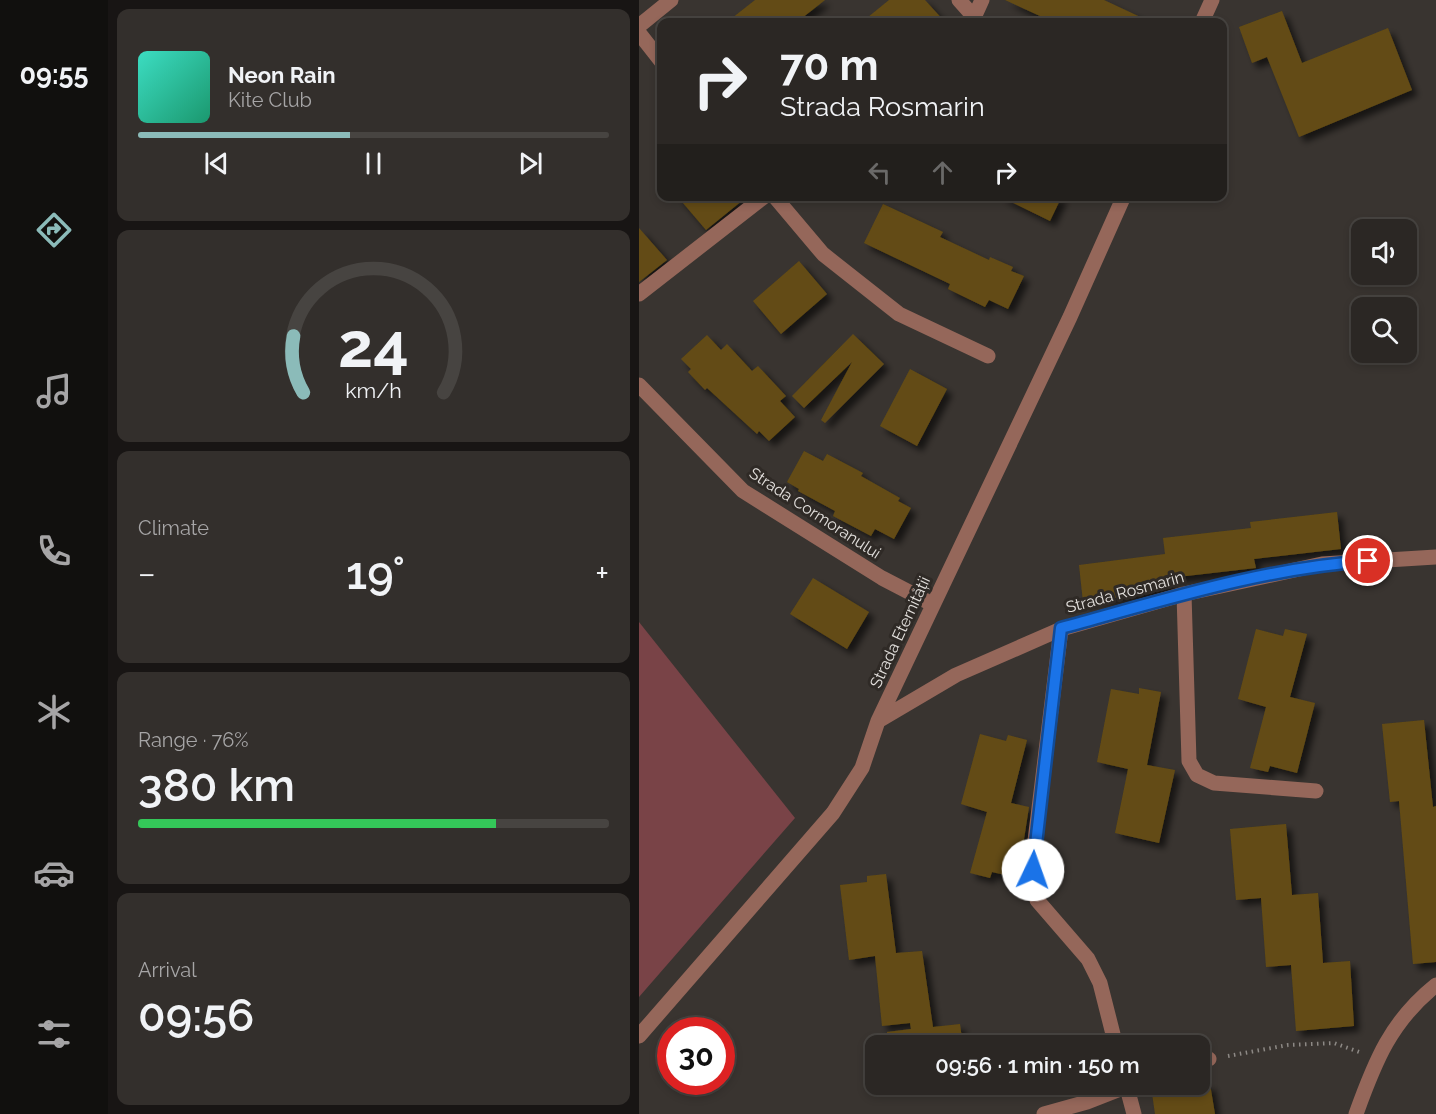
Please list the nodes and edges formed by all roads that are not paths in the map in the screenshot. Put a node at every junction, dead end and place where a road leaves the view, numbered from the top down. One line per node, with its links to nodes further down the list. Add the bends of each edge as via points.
1 (671, 0): 8 (street)
2 (959, 0): 5 (street)
3 (983, 0): 6 (street)
4 (1212, 0): 7 (street)
5 (972, 18)
6 (975, 18)
7 (1204, 18)
8 (639, 26)
9 (639, 33): 10 (street)
10 (657, 56)
11 (759, 201): 14 (street)
12 (778, 201): 15 (street, via 823,254 899,314)
13 (1122, 201): 19 (street, Strada Eternității)
14 (639, 294)
15 (988, 356)
16 (639, 385): 19 (street, Strada Cormoranului, via 743,491 873,573)
17 (1436, 557): 18 (street, Strada Rosmarin, via 1322,564)
18 (1184, 594): 20 (street, Strada Rosmarin); 22 (street, via 1189,761 1197,775 1214,783)
19 (932, 604): 21 (street, Strada Eternității)
20 (1061, 628): 21 (street, Strada Rosmarin, via 956,675); 24 (street, via 1033,857 1034,883 1037,900 1092,967)
21 (878, 721): 25 (street, Strada Eternității, via 862,768 833,813)
22 (1316, 791)
23 (1436, 985): 30 (street, via 1413,1004 1377,1058)
24 (1113, 1035)
25 (639, 1036)
26 (1102, 1095): 28 (street)
27 (1131, 1095): 29 (street)
28 (1044, 1114)
29 (1134, 1114)
30 (1356, 1114)

